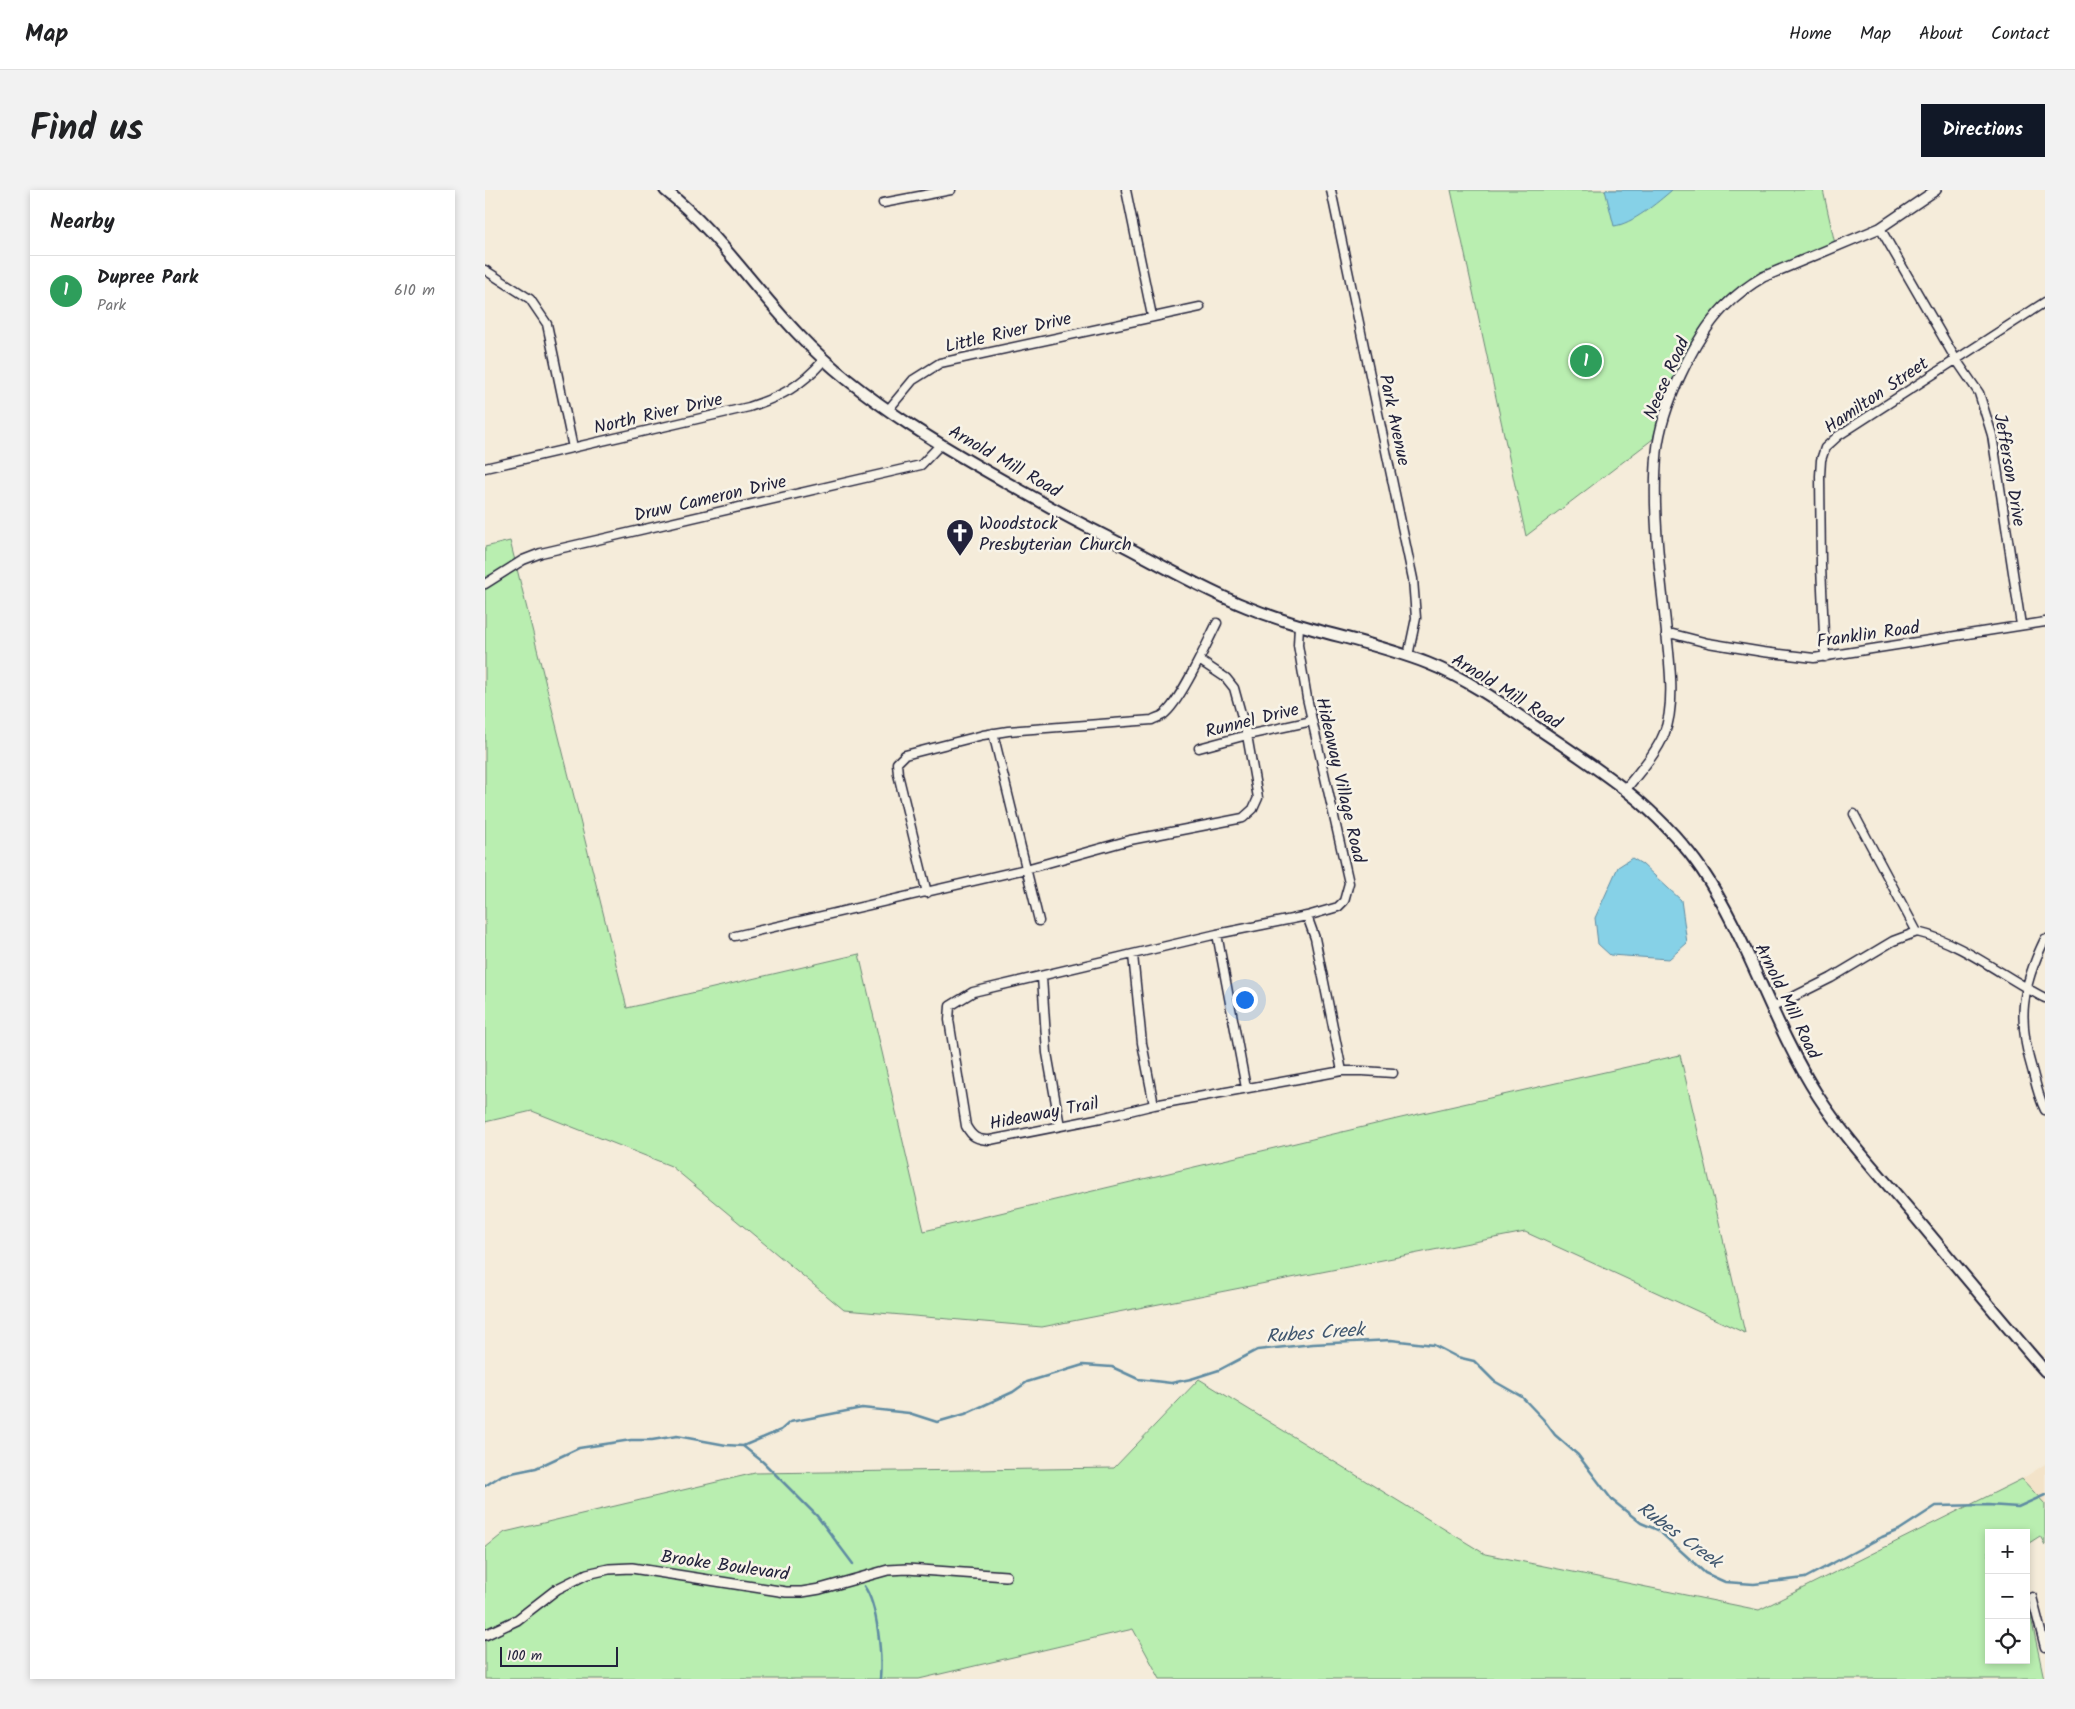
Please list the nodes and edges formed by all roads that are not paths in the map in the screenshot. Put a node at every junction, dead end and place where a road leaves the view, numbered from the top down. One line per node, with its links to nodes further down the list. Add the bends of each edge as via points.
1 (665, 190): 13 (main road, Arnold Mill Road, via 725,249)
2 (951, 190): 6 (street)
3 (1126, 190): 11 (street)
4 (1331, 190): 24 (street, Park Avenue, via 1413,579 1416,618)
5 (1936, 190): 7 (street, Neese Road)
6 (883, 203)
7 (1880, 228): 12 (street, Jefferson Drive); 23 (street, Neese Road, via 1746,287 1723,308 1689,358 1666,414 1657,452 1657,518)
8 (485, 270): 16 (street, via 530,299 547,324)
9 (2045, 302): 12 (street, Hamilton Street)
10 (1200, 307): 11 (street, Little River Drive)
11 (1152, 316): 14 (street, Little River Drive, via 940,364 913,380)
12 (1955, 358): 22 (street, Jefferson Drive, via 1979,393 1992,435); 25 (street, Hamilton Street, via 1825,448 1820,476)
13 (824, 360): 14 (main road, Arnold Mill Road); 16 (street, North River Drive, via 798,386 771,400)
14 (888, 410): 15 (main road, Arnold Mill Road)
15 (941, 444): 18 (street, Druw Cameron Drive, via 921,465 541,552); 21 (main road, Arnold Mill Road, via 1042,503 1197,584 1245,607)
16 (573, 448): 17 (street, North River Drive)
17 (485, 468)
18 (485, 584)
19 (2045, 622): 22 (street, Franklin Road)
20 (1217, 623): 26 (street)
21 (1299, 625): 24 (main road, Arnold Mill Road); 27 (street, Hideaway Village Road, via 1298,645)
22 (2021, 625): 25 (street, Franklin Road)
23 (1666, 635): 25 (street, Franklin Road, via 1763,652); 31 (street, Neese Road, via 1670,701 1664,735)
24 (1408, 656): 31 (main road, Arnold Mill Road, via 1441,669 1489,696)
25 (1825, 657)
26 (1199, 660): 28 (street, via 1171,706 1152,720); 29 (street, via 1235,688)
27 (1312, 721): 29 (street, Runnel Drive); 35 (street, Hideaway Village Road, via 1349,883 1344,901 1338,907)
28 (993, 733): 33 (street); 34 (street, via 905,755 897,763)
29 (1247, 735): 30 (street, Runnel Drive); 33 (street, via 1258,798 1253,809 1243,818 1129,840)
30 (1199, 748)
31 (1625, 790): 45 (main road, Arnold Mill Road, via 1673,834 1704,873 1729,917)
32 (1854, 814): 37 (street)
33 (1026, 870): 34 (street); 36 (street)
34 (927, 893): 39 (street)
35 (1307, 916): 38 (street, Hideaway Trail); 46 (street, via 1315,938)
36 (1039, 921)
37 (1917, 932): 43 (street, via 1956,948); 45 (street)
38 (1217, 934): 41 (street, Hideaway Trail); 48 (street)
39 (735, 936)
40 (2045, 938): 43 (street)
41 (1133, 955): 42 (street, Hideaway Trail); 49 (street, via 1142,1044)
42 (1041, 977): 51 (street, via 1047,1053); 51 (street, Hideaway Trail, via 973,992 959,999 950,1006 950,1028 959,1087 971,1135 979,1140 990,1140)
43 (2026, 987): 44 (street); 50 (street, via 2022,1028)
44 (2045, 998)
45 (1771, 1008): 52 (main road, Arnold Mill Road, via 1815,1092 1850,1142)
46 (1342, 1071): 47 (street, Hideaway Trail); 48 (street, Hideaway Trail)
47 (1393, 1073)
48 (1246, 1088): 49 (street, Hideaway Trail)
49 (1154, 1105): 51 (street, Hideaway Trail)
50 (2045, 1110)
51 (1060, 1126)
52 (2045, 1372)
53 (1006, 1576): 55 (street, Brooke Boulevard, via 888,1570 820,1589 786,1592 632,1568 609,1569 570,1582 517,1620)
54 (2032, 1597): 56 (street)
55 (485, 1635)
56 (2045, 1647)

